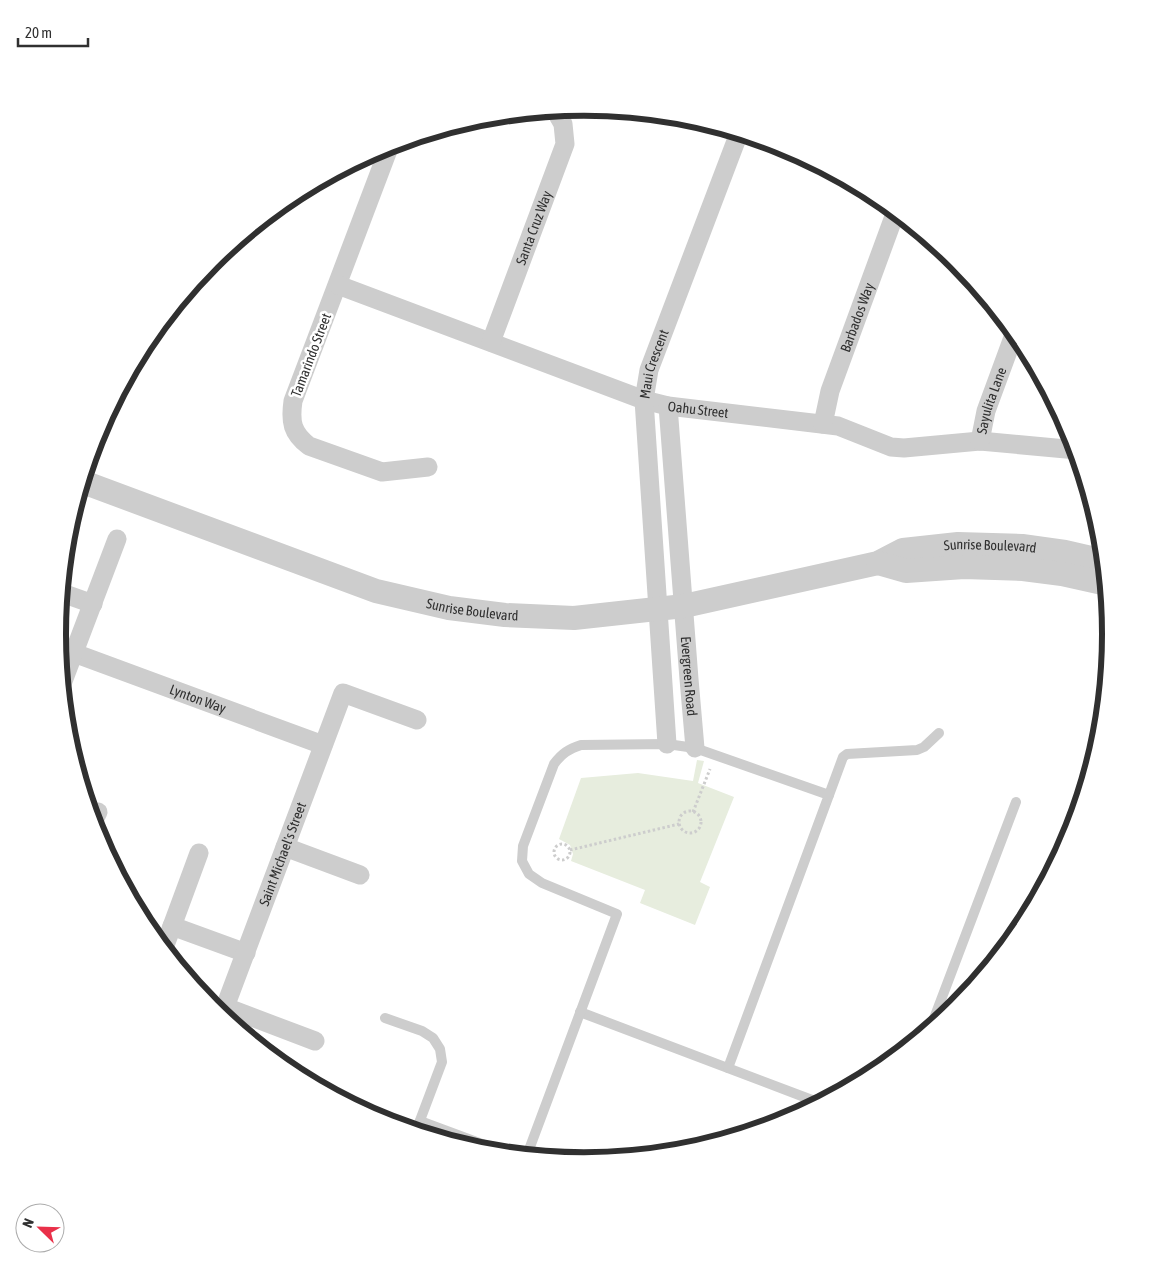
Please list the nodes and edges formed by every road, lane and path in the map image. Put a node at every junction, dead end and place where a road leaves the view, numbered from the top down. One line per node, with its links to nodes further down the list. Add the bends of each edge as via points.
1 (559, 117): 7 (street, Santa Cruz Way, via 566,144)
2 (737, 139): 8 (street, Maui Crescent, via 649,370)
3 (386, 155): 5 (street, Tamarindo Street)
4 (895, 219): 10 (street, Barbados Way, via 830,390)
5 (338, 285): 7 (street, Oahu Street); 13 (street, Tamarindo Street, via 293,401 290,416 294,430 309,446 382,472)
6 (1012, 341): 11 (street, Sayulita Lane, via 986,411)
7 (491, 342): 8 (street, Oahu Street)
8 (644, 400): 9 (street, Oahu Street); 22 (street, Maui Crescent)
9 (668, 406): 10 (street, Oahu Street); 21 (street, Maui Crescent)
10 (823, 424): 11 (street, Oahu Street, via 904,448)
11 (980, 441): 12 (street, Oahu Street)
12 (1068, 449)
13 (428, 468)
14 (89, 484): 22 (street, Sunrise Boulevard, via 376,591 449,608 505,615 574,618)
15 (117, 539): 20 (street)
16 (1097, 559): 17 (street, Sunrise Boulevard, via 1022,546 958,544 903,550)
17 (878, 563): 18 (street, Sunrise Boulevard, via 906,570 964,567 1023,569); 21 (street, Sunrise Boulevard)
18 (1100, 582)
19 (68, 595): 20 (street)
20 (93, 604): 23 (street)
21 (684, 606): 22 (street, Sunrise Boulevard); 29 (street, Evergreen Road)
22 (658, 609): 27 (street, Evergreen Road)
23 (74, 653): 24 (street); 28 (street, Lynton Way)
24 (67, 670)
25 (417, 720): 28 (street, Saint Michael's Street, via 343,693)
26 (940, 733): 31 (lane, via 916,750 847,754)
27 (667, 744): 29 (lane); 43 (lane, via 581,745 569,748 554,764 523,846 522,861 529,874 542,883 617,914)
28 (324, 745): 35 (street, Saint Michael's Street)
29 (695, 748): 31 (lane)
30 (711, 766): 33 (path)
31 (829, 795): 48 (lane)
32 (1016, 802): 45 (lane)
33 (694, 812): 34 (path, via 685,813); 34 (path, via 701,824 695,832 685,832)
34 (679, 824): 36 (path)
35 (285, 847): 38 (street); 41 (street, Saint Michael's Street)
36 (570, 850): 36 (path, via 560,844 554,854 562,860 568,857)
37 (199, 853): 39 (street)
38 (360, 875)
39 (172, 926): 40 (street); 41 (street)
40 (167, 940)
41 (246, 953): 42 (street, Saint Michael's Street)
42 (225, 1007)
43 (580, 1012): 48 (lane); 51 (lane)
44 (232, 1014): 47 (street)
45 (935, 1015)
46 (385, 1018): 50 (lane, via 422,1031 433,1038 440,1049 442,1062)
47 (315, 1040)
48 (728, 1068): 49 (lane)
49 (812, 1100)
50 (418, 1126)
51 (529, 1149)

